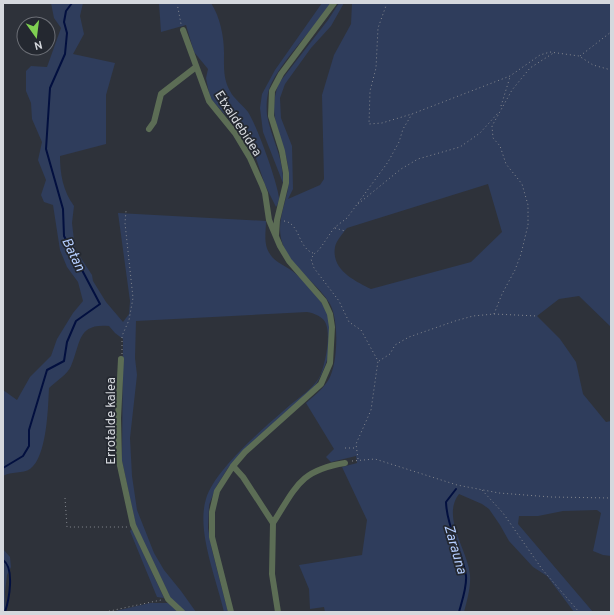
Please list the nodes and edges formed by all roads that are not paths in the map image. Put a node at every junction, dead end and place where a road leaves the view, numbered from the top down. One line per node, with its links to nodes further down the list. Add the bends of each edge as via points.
1 (334, 3): 5 (street, via 281,74 272,91 271,116 286,173)
2 (183, 30): 3 (street, Etxaldebidea)
3 (196, 67): 4 (street, via 161,94 154,122); 5 (street, Etxaldebidea, via 209,101 235,133 250,158 265,193 269,220)
4 (149, 129)
5 (276, 236): 8 (street, Etxaldebidea, via 289,261 327,306 332,327 330,363 325,377 312,394 258,439)
6 (121, 359): 10 (street, Errotalde kalea, via 119,461 133,525 168,600)
7 (345, 463): 9 (street, via 325,466 300,481)
8 (233, 466): 9 (street); 11 (street, Etxaldebidea, via 217,491 211,525)
9 (273, 523): 12 (street, via 272,574)
10 (182, 612)
11 (231, 612)
12 (278, 612)

